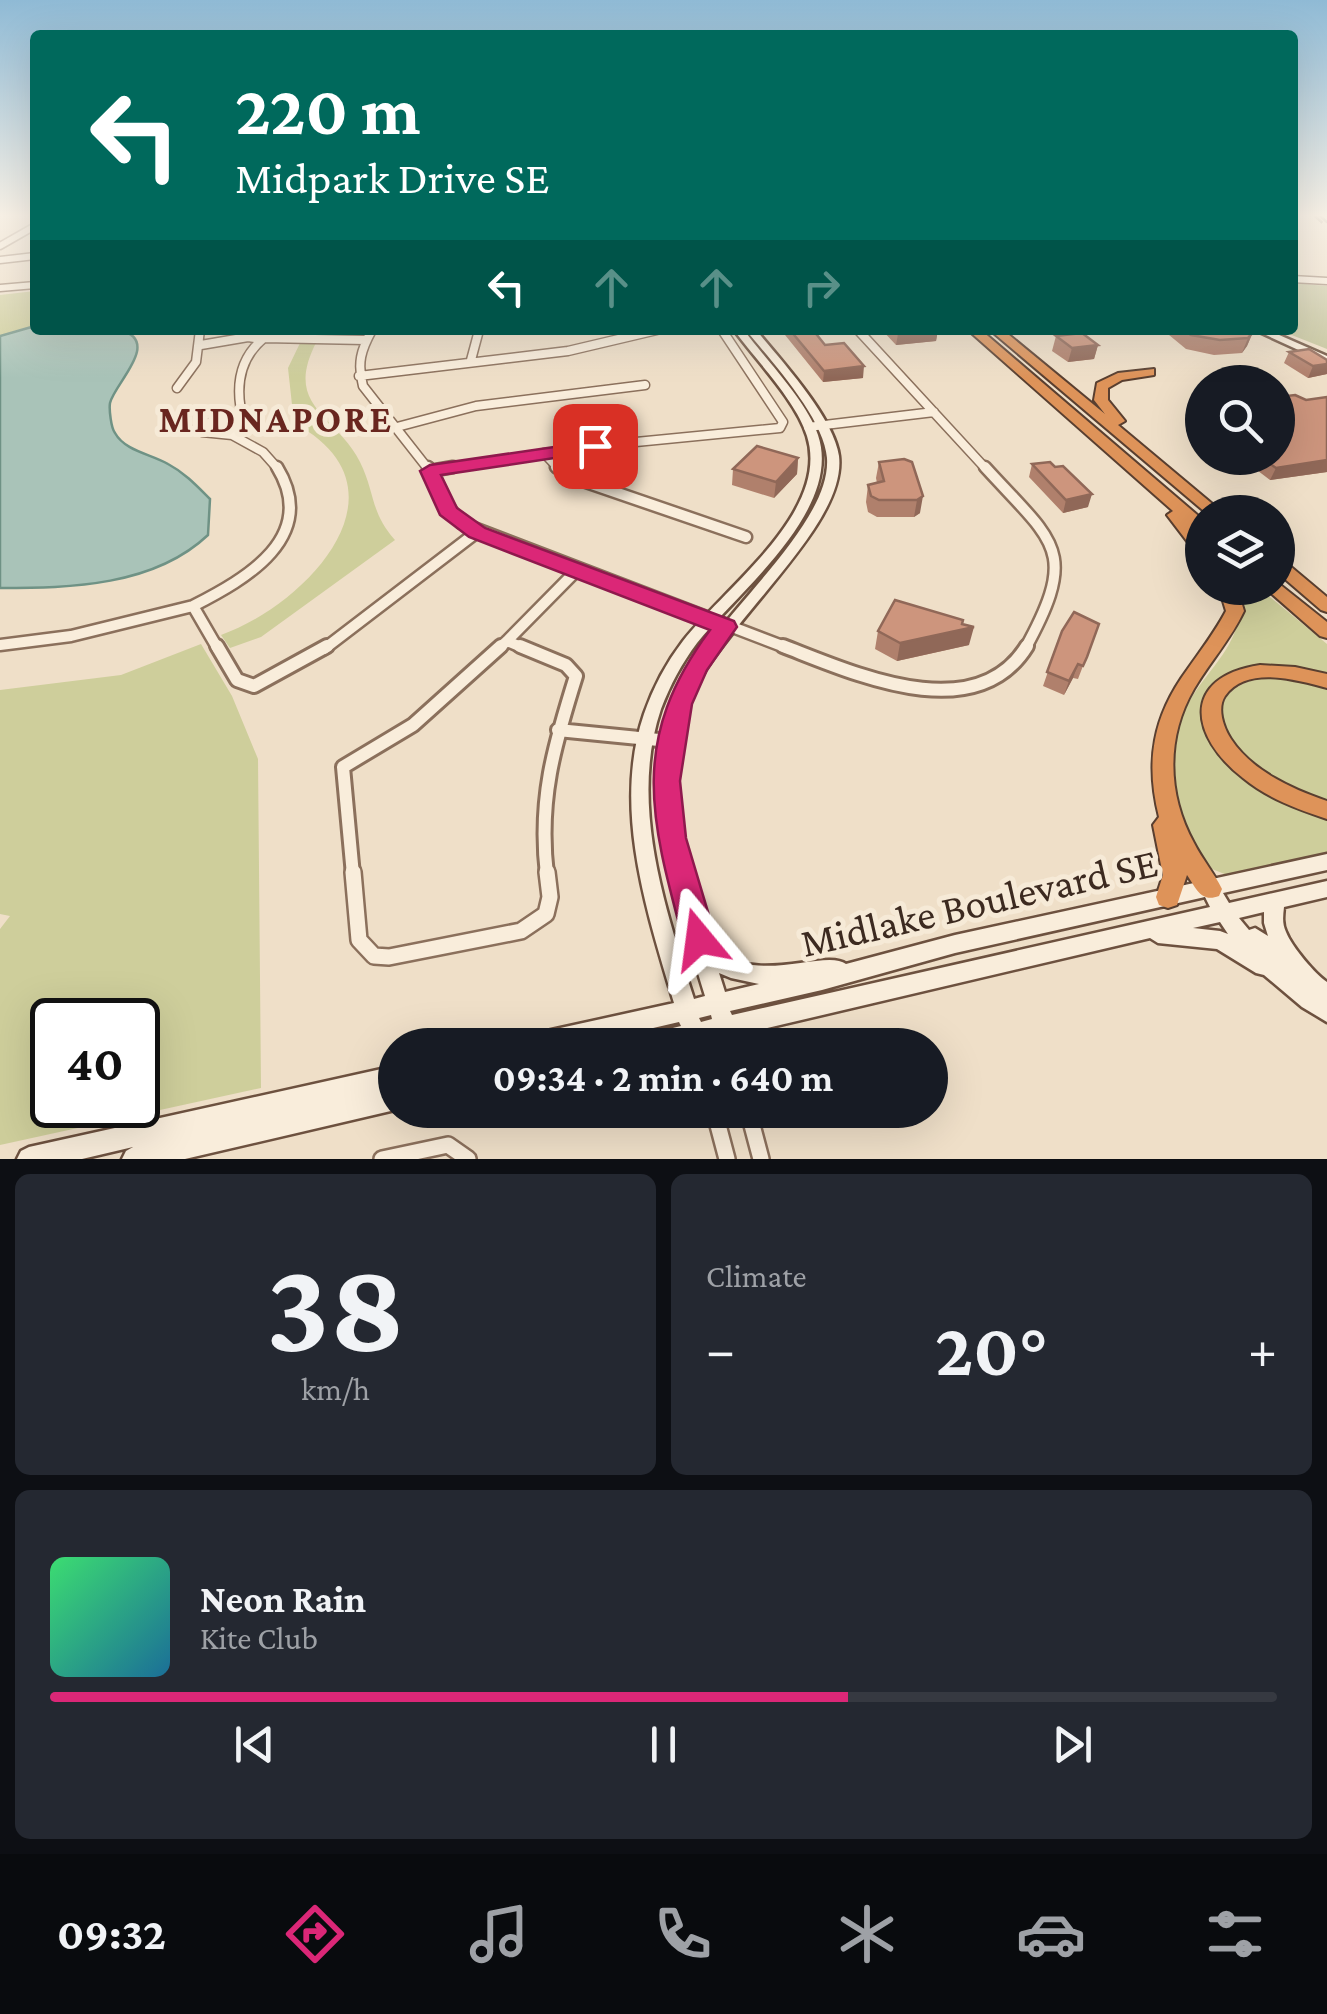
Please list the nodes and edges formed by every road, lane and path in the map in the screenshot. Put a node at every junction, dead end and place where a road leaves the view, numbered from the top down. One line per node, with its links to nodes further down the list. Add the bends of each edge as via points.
1 (1298, 280): 2 (street)
2 (1327, 281)
3 (30, 287): 4 (street)
4 (0, 290)
5 (200, 335): 20 (street)
6 (242, 335): 17 (street)
7 (368, 335): 19 (street)
8 (477, 335): 21 (street)
9 (637, 335): 21 (street)
10 (725, 335): 32 (street, via 783,422 780,428)
11 (743, 335): 29 (street)
12 (755, 335): 29 (street)
13 (863, 335): 27 (street)
14 (980, 335): 34 (highway)
15 (1003, 335): 35 (highway)
16 (1271, 335): 22 (street)
17 (239, 339): 18 (street); 20 (street)
18 (262, 339): 19 (street); 28 (street, via 240,378)
19 (365, 340): 24 (street)
20 (201, 345): 26 (street)
21 (471, 360): 24 (street)
22 (1327, 360)
23 (1149, 372): 35 (highway, via 1113,379 1100,395)
24 (359, 376): 30 (street, via 369,400)
25 (645, 386): 30 (street, via 476,406)
26 (177, 388)
27 (934, 412): 29 (street); 46 (street, via 1055,552 1055,587 1023,652 980,682 922,689 877,682)
28 (242, 416): 31 (street, via 243,426); 31 (street, via 198,426)
29 (815, 426): 46 (street, via 833,460 824,506)
30 (398, 427): 33 (street)
31 (232, 435): 44 (street, via 279,469 290,518 264,562)
32 (544, 453): 33 (street); 39 (street, via 574,478)
33 (430, 471): 38 (street, via 448,511)
34 (1146, 480): 36 (highway); 37 (highway)
35 (1192, 494)
36 (1185, 513)
37 (1185, 528)
38 (477, 532): 40 (street); 44 (street, via 321,650 254,686 239,684)
39 (746, 537)
40 (578, 570): 46 (street); 48 (street)
41 (1295, 579): 45 (highway)
42 (1233, 605): 55 (highway, via 1223,638 1187,684 1166,728 1160,760)
43 (1294, 605): 47 (highway)
44 (194, 606): 49 (street)
45 (1327, 606)
46 (717, 624): 52 (street, via 681,654); 53 (street, via 686,686)
47 (1327, 632)
48 (508, 641): 51 (street, via 574,671); 51 (street, via 413,726 343,766 359,940 368,953 389,958 522,930 541,920 550,897 545,790)
49 (0, 646)
50 (1327, 681): 54 (highway, via 1281,672 1241,674 1219,687 1210,706 1218,738 1241,764 1286,794)
51 (558, 730): 52 (street)
52 (645, 739): 53 (street); 68 (street, via 639,780 644,841)
53 (670, 741): 63 (street, via 668,820)
54 (1327, 810)
55 (1168, 815): 57 (highway); 59 (highway, via 1164,824 1175,875)
56 (1327, 862): 57 (street, Midlake Boulevard SE)
57 (1210, 889): 59 (street, Midlake Boulevard SE); 61 (street)
58 (1327, 889): 60 (street, Midlake Boulevard SE)
59 (1168, 897): 64 (street, Midlake Boulevard SE)
60 (1275, 901): 61 (street, Midlake Boulevard SE); 66 (street, via 1276,939)
61 (1228, 913): 62 (street, Midlake Boulevard SE); 65 (street); 66 (street)
62 (1137, 933): 65 (street, via 1220,940); 73 (street, Midlake Boulevard SE)
63 (699, 939): 64 (street, via 719,964 742,973 812,972); 67 (street)
64 (920, 954): 67 (street, Midlake Boulevard SE)
65 (1281, 977): 69 (street)
66 (1318, 988)
67 (719, 1004): 68 (street, Midlake Boulevard SE); 72 (street)
68 (687, 1011): 70 (street, Midlake Boulevard SE); 71 (street)
69 (1327, 1012)
70 (610, 1028)
71 (692, 1028)
72 (726, 1028)
73 (760, 1028)
74 (378, 1081): 78 (street)
75 (378, 1103): 79 (street)
76 (719, 1128): 82 (street)
77 (752, 1128): 83 (street)
78 (29, 1159)
79 (134, 1159)
80 (382, 1159): 81 (street, via 442,1146)
81 (468, 1159)
82 (727, 1159)
83 (760, 1159)

